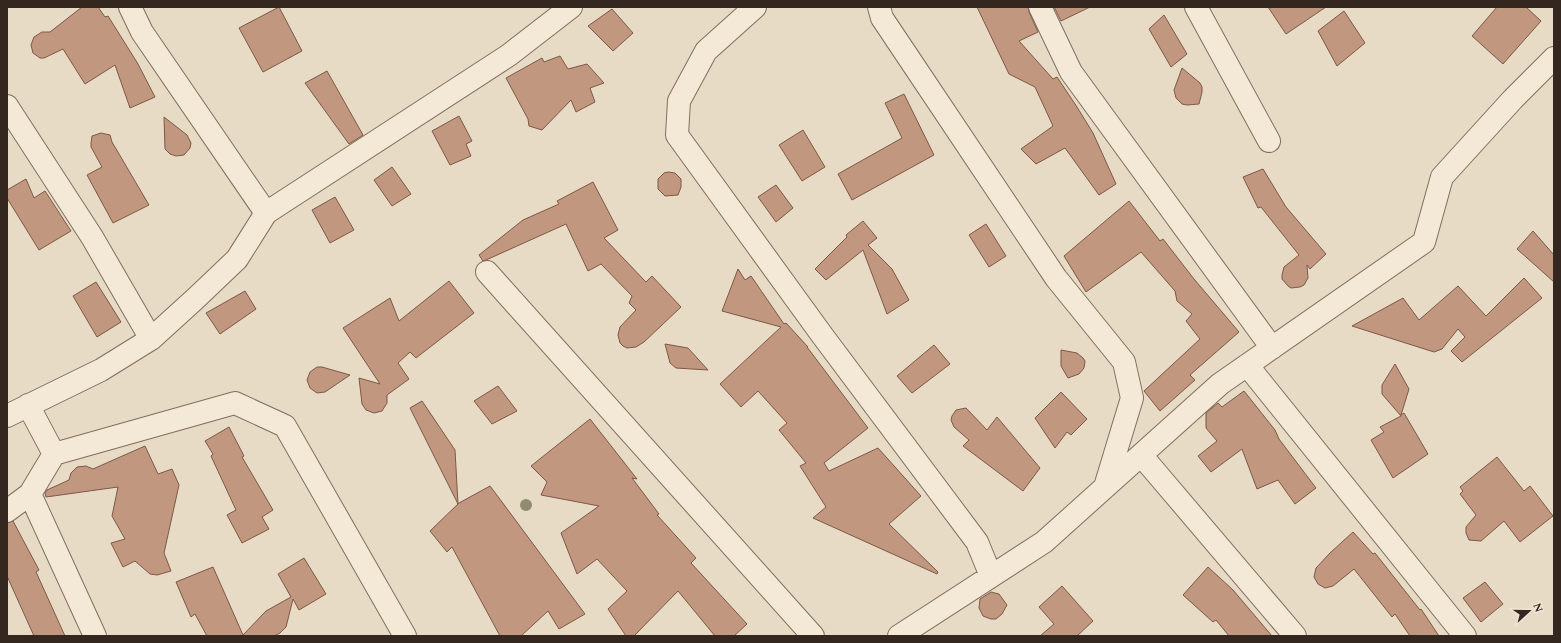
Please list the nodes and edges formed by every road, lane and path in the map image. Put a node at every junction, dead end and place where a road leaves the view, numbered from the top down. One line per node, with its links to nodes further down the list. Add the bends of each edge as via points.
1 (130, 7): 10 (street, via 142,32)
2 (571, 7): 10 (street, via 509,55)
3 (755, 7): 22 (street, via 706,51 679,101 677,135 977,542)
4 (879, 7): 19 (street, via 882,18 1056,278 1124,362 1132,398)
5 (1040, 7): 13 (street, via 1072,72)
6 (1196, 7): 9 (street)
7 (1554, 58): 13 (street, via 1442,177 1424,242)
8 (7, 106): 12 (street, via 92,237)
9 (1269, 141)
10 (266, 213): 12 (street, via 237,259)
11 (486, 272): 25 (street)
12 (151, 339): 15 (street, via 101,370)
13 (1272, 348): 14 (street)
14 (1246, 366): 18 (street, via 1220,384); 28 (street)
15 (28, 406): 16 (street); 17 (street)
16 (7, 416)
17 (54, 454): 20 (street); 24 (street, via 236,403 285,426)
18 (1141, 455): 19 (street); 27 (street)
19 (1106, 487): 22 (street, via 1044,542)
20 (30, 494): 21 (street); 23 (street)
21 (7, 511)
22 (990, 576): 26 (street)
23 (95, 636)
24 (405, 636)
25 (813, 636)
26 (899, 636)
27 (1295, 636)
28 (1464, 636)

